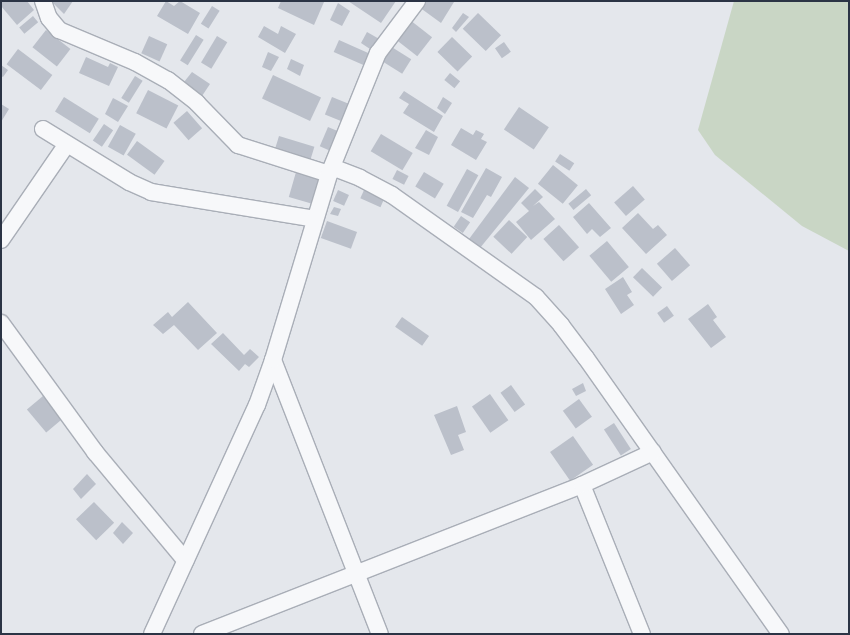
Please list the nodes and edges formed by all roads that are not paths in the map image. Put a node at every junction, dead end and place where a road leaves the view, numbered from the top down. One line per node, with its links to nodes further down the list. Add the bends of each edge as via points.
1 (43, 1): 5 (street, via 49,18 59,30 135,62 168,80 197,103 238,145)
2 (417, 1): 5 (street, via 378,53)
3 (43, 129): 4 (street)
4 (67, 144): 6 (street, via 151,192); 7 (street)
5 (330, 171): 6 (street); 10 (street, via 360,178 392,196 536,297 566,330)
6 (315, 219): 9 (street)
7 (1, 240)
8 (1, 324): 12 (street, via 95,452)
9 (273, 360): 12 (street, via 257,405); 13 (street)
10 (653, 452): 11 (street); 18 (street)
11 (582, 485): 13 (street); 17 (street)
12 (185, 560): 14 (street)
13 (356, 574): 15 (street); 16 (street)
14 (152, 634)
15 (202, 634)
16 (380, 634)
17 (642, 634)
18 (782, 634)

